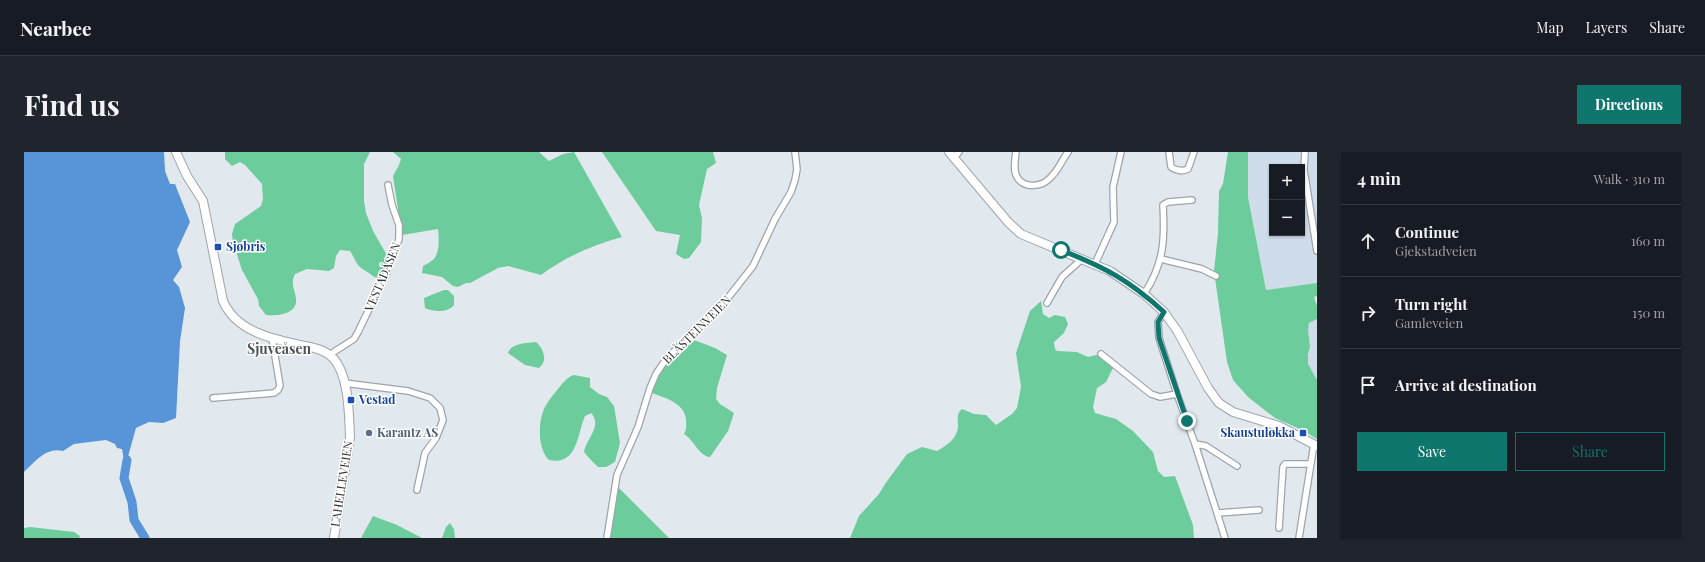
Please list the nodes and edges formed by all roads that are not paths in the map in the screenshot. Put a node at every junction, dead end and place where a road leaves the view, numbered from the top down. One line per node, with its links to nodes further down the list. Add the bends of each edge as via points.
1 (176, 152): 20 (street, via 203,201 226,307 232,317 242,325)
2 (795, 152): 35 (street, BLÅSTEINVEIEN, via 797,169 793,186 753,266 720,308 666,359 656,374 638,427 617,474)
3 (1016, 152): 4 (street, via 1017,178 1026,184 1038,186 1049,180)
4 (1068, 152)
5 (1121, 152): 15 (street, via 1113,187 1114,222)
6 (1169, 152): 7 (street, via 1171,167 1184,171 1188,169)
7 (1194, 152)
8 (1305, 152): 12 (street, via 1304,170)
9 (954, 154): 13 (street, via 1008,222 1021,234)
10 (388, 185): 22 (street, VESTADÅSEN, via 399,225 399,238 354,339)
11 (1192, 200): 14 (street, via 1168,202 1163,205 1165,231)
12 (1317, 250)
13 (1082, 259): 15 (street); 18 (street, via 1062,277)
14 (1161, 259): 16 (street, via 1202,269); 17 (street)
15 (1096, 264): 17 (street, via 1119,276)
16 (1216, 276)
17 (1144, 294): 19 (street)
18 (1047, 303)
19 (1164, 312): 24 (street, via 1159,318 1157,328); 27 (street, via 1219,403 1233,412 1279,426)
20 (272, 338): 22 (street, via 324,350); 25 (street, via 280,386 278,390 274,393)
21 (1101, 354): 24 (street, via 1154,396)
22 (329, 355): 23 (street, LAHELLEVEIEN, via 339,367)
23 (344, 383): 30 (street, via 408,391 430,398 440,408 444,420 436,438 425,453); 34 (street, LAHELLEVEIEN, via 350,422 349,449)
24 (1177, 394): 26 (street)
25 (213, 398)
26 (1195, 444): 29 (street, via 1206,446); 32 (street)
27 (1316, 445): 28 (street)
28 (1310, 464): 33 (street, via 1285,464); 37 (street)
29 (1237, 466)
30 (417, 490)
31 (1258, 510): 32 (street)
32 (1218, 513): 36 (street)
33 (1279, 528)
34 (334, 538)
35 (607, 538)
36 (1225, 538)
37 (1298, 538)

